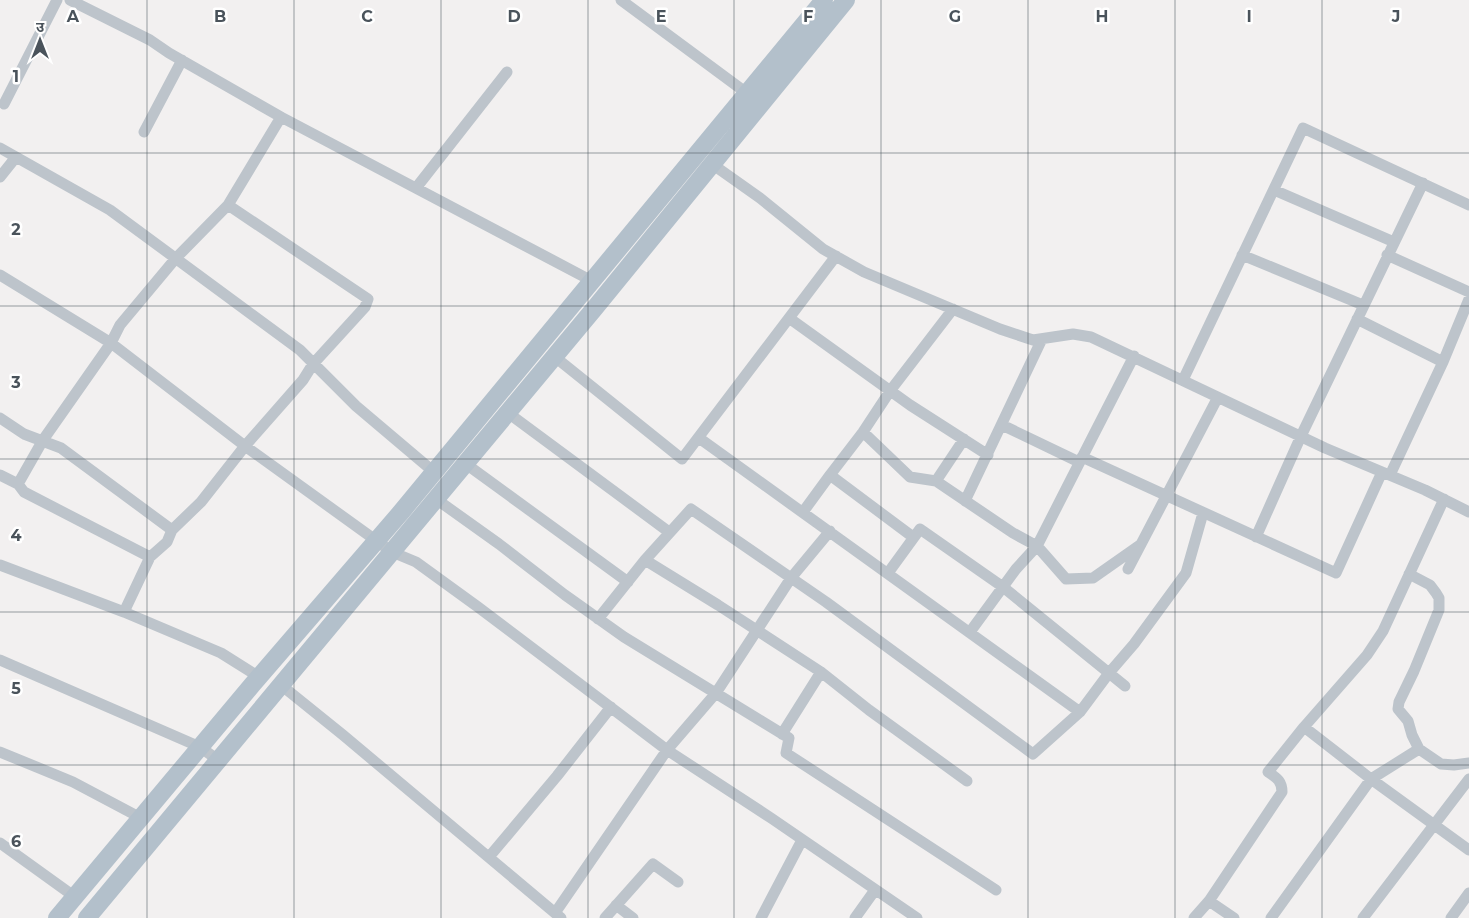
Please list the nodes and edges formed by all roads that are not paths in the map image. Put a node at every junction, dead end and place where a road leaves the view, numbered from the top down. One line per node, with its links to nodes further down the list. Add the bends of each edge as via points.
1 (57, 0): 9 (street)
2 (70, 0): 6 (street, via 150,40)
3 (621, 0): 8 (street)
4 (824, 0): 8 (main road)
5 (846, 0): 10 (main road)
6 (182, 60): 11 (street); 12 (street)
7 (507, 72): 18 (street)
8 (747, 93): 10 (street); 28 (main road)
9 (4, 104)
10 (761, 104): 15 (main road)
11 (281, 117): 18 (street); 20 (street)
12 (144, 132)
13 (0, 148): 14 (street)
14 (16, 157): 16 (street); 26 (street, via 110,210)
15 (712, 164): 25 (street); 38 (main road)
16 (0, 177)
17 (1422, 182): 19 (street, via 1303,128); 21 (street); 22 (street)
18 (416, 188): 28 (street)
19 (1274, 190): 22 (street); 23 (street)
20 (228, 205): 26 (street); 40 (street, via 368,298 365,307)
21 (1469, 205)
22 (1394, 242): 24 (street)
23 (1242, 255): 31 (street); 41 (street)
24 (1387, 255): 29 (street); 31 (street)
25 (836, 256): 32 (street, via 864,272); 33 (street)
26 (176, 258): 36 (street, via 120,325); 40 (street, via 300,350)
27 (0, 274): 36 (street)
28 (592, 281): 56 (main road)
29 (1469, 292)
30 (1469, 299): 39 (street)
31 (1363, 305): 34 (street)
32 (953, 309): 35 (street, via 1000,329 1033,340); 42 (street)
33 (789, 318): 42 (street); 49 (street)
34 (1357, 319): 39 (street); 48 (street)
35 (1042, 339): 37 (street, via 1072,334 1091,337); 46 (street)
36 (111, 343): 51 (street); 52 (street)
37 (1134, 356): 41 (street); 54 (street)
38 (554, 357): 44 (main road); 49 (street, via 682,459)
39 (1443, 362): 57 (street)
40 (313, 364): 52 (street, via 303,380); 56 (street, via 356,406)
41 (1183, 380): 43 (street)
42 (890, 391): 47 (street); 50 (street)
43 (1218, 397): 48 (street); 62 (street)
44 (508, 413): 55 (main road); 71 (street)
45 (0, 418): 51 (street, via 24,434)
46 (1002, 425): 53 (street); 54 (street)
47 (863, 432): 59 (street); 60 (street, via 910,476)
48 (1301, 436): 57 (street); 72 (street)
49 (699, 438): 66 (street)
50 (964, 439): 53 (street); 60 (street)
51 (43, 440): 61 (street); 69 (street, via 61,448)
52 (245, 446): 69 (street, via 201,502); 74 (street)
53 (988, 455): 65 (street)
54 (1080, 460): 62 (street); 76 (street)
55 (466, 464): 63 (main road); 85 (street)
56 (434, 472): 74 (main road)
57 (1386, 474): 64 (street); 72 (street, via 1336,573)
58 (0, 475): 61 (street)
59 (830, 475): 66 (street); 73 (street)
60 (936, 481): 65 (street)
61 (18, 484): 78 (street, via 24,492)
62 (1166, 496): 68 (street); 75 (street)
63 (436, 499): 77 (main road); 88 (street)
64 (1444, 500): 67 (street); 83 (street)
65 (965, 501): 76 (street)
66 (803, 512): 70 (street)
67 (1469, 512)
68 (1203, 513): 72 (street); 93 (street, via 1186,573)
69 (172, 530): 78 (street, via 167,542)
70 (830, 531): 82 (street); 84 (street)
71 (670, 532): 79 (street); 84 (street, via 690,509)
72 (1256, 537)
73 (913, 538): 82 (street); 86 (street, via 920,529)
74 (377, 540): 77 (street); 94 (main road)
75 (1140, 545): 76 (street, via 1093,578 1066,579); 81 (street)
76 (1037, 546): 86 (street)
77 (392, 552): 95 (main road); 98 (street, via 416,562)
78 (150, 557): 87 (street)
79 (645, 560): 85 (street); 89 (street)
80 (0, 565): 87 (street)
81 (1128, 569)
82 (888, 573): 90 (street)
83 (1409, 574): 100 (street, via 1383,631 1367,655); 103 (street, via 1430,585 1438,598 1439,610 1398,709 1408,721)
84 (791, 578): 89 (street); 99 (street, via 1033,754)
85 (628, 582): 88 (street)
86 (1003, 587): 90 (street); 93 (street)
87 (124, 612): 94 (street, via 221,653)
88 (598, 619): 97 (street)
89 (756, 630): 92 (street); 97 (street)
90 (970, 632): 99 (street)
91 (0, 660): 102 (street)
92 (821, 672): 101 (street); 110 (street)
93 (1109, 673): 96 (street); 99 (street)
94 (259, 677): 102 (main road)
95 (281, 685): 106 (main road); 116 (street)
96 (1126, 686)
97 (716, 693): 101 (street); 104 (street)
98 (611, 707): 104 (street); 116 (street)
99 (1080, 712)
100 (1304, 727): 108 (street); 122 (street, via 1268,772 1280,780 1282,792)
101 (782, 734): 119 (street, via 788,738 786,753)
102 (200, 747): 106 (street); 111 (main road)
103 (1420, 749): 107 (street, via 1441,764); 108 (street)
104 (667, 750): 113 (street); 124 (street)
105 (0, 752): 111 (street, via 73,782)
106 (218, 760): 126 (main road)
107 (1469, 763)
108 (1371, 779): 112 (street); 134 (street)
109 (1469, 779): 112 (street)
110 (967, 781)
111 (141, 818): 121 (main road)
112 (1435, 824): 115 (street); 135 (street)
113 (802, 840): 118 (street); 129 (street)
114 (0, 842): 121 (street)
115 (1469, 850)
116 (490, 857): 124 (street)
117 (678, 882): 123 (street, via 653,864)
118 (875, 890): 130 (street); 131 (street)
119 (996, 890)
120 (1469, 893): 136 (street)
121 (75, 897): 125 (main road)
122 (1209, 901): 132 (street); 133 (street)
123 (616, 905): 127 (street); 128 (street)
124 (558, 915)
125 (57, 918)
126 (87, 918)
127 (605, 918)
128 (633, 918)
129 (761, 918)
130 (855, 918)
131 (917, 918)
132 (1194, 918)
133 (1234, 918)
134 (1271, 918)
135 (1363, 918)
136 (1451, 918)

